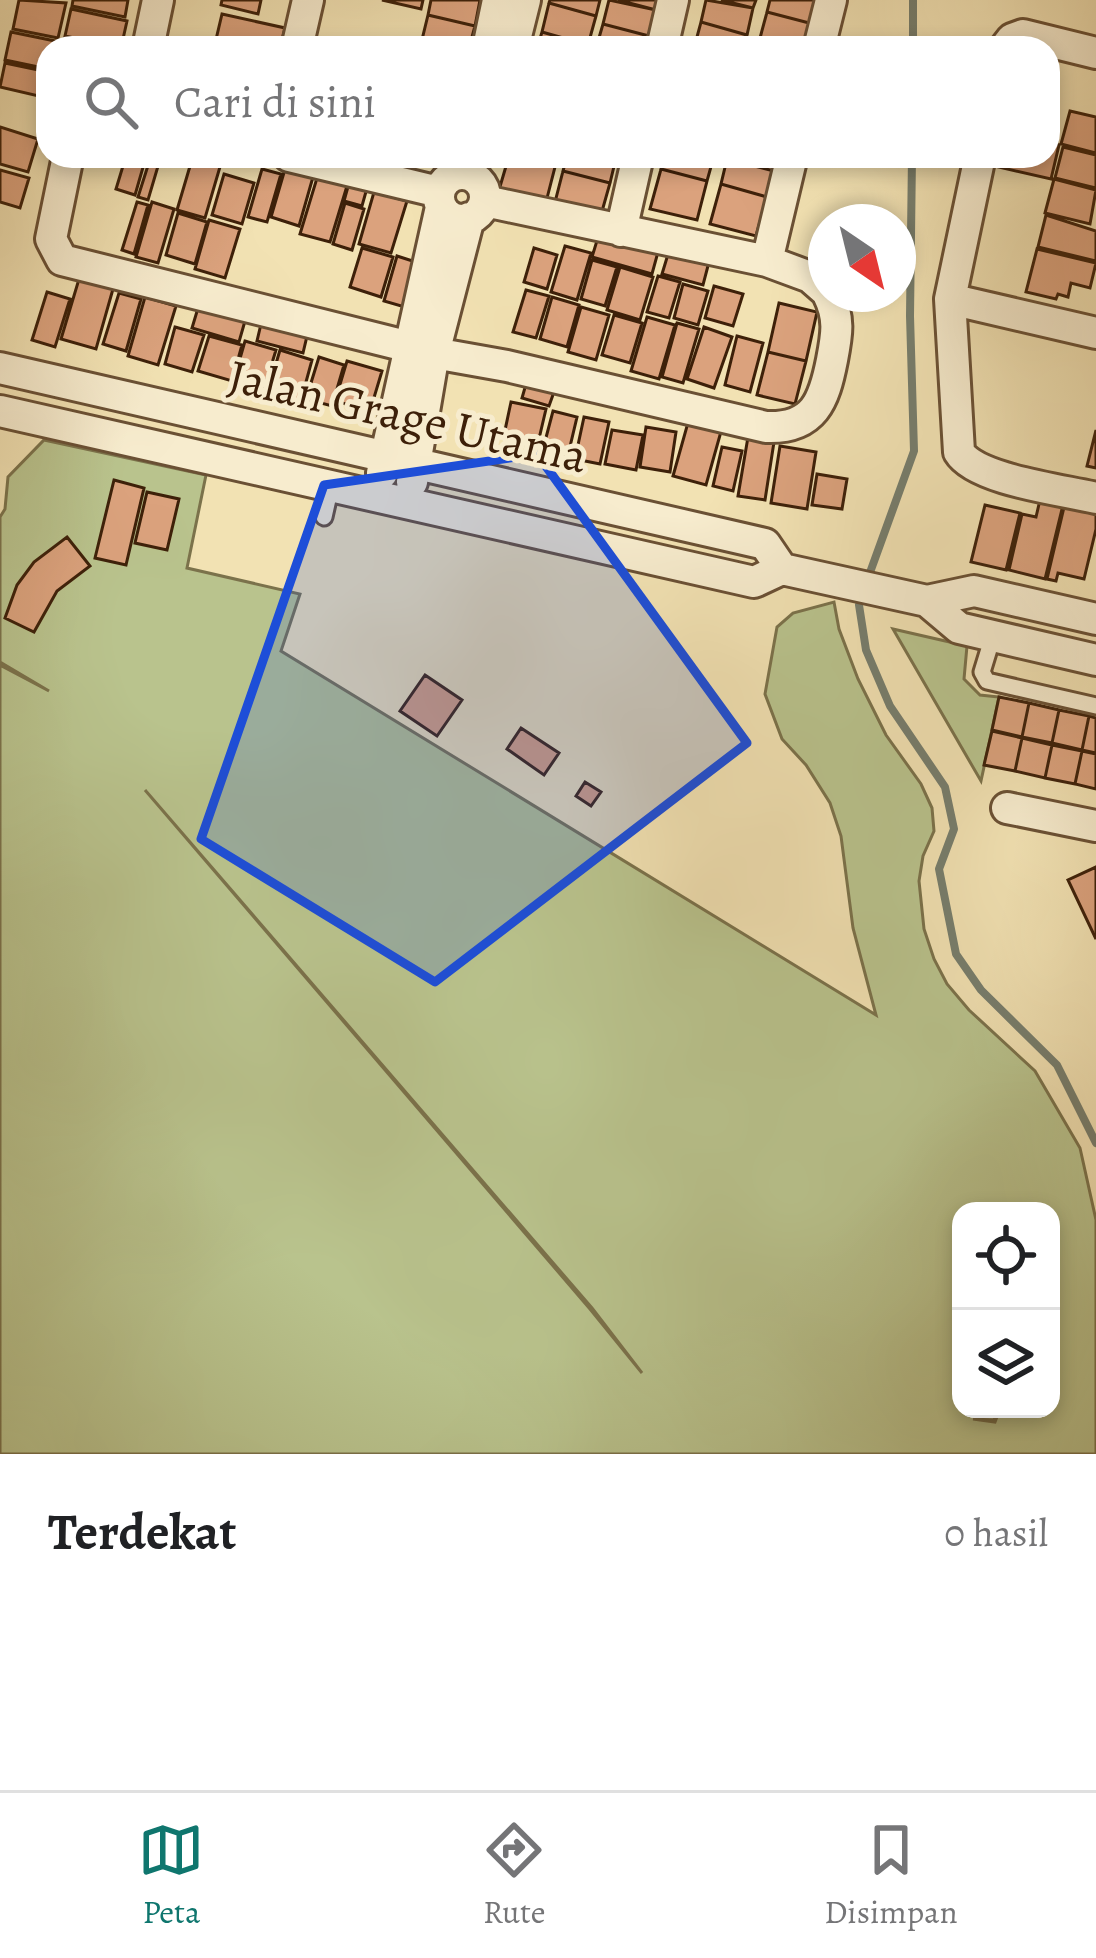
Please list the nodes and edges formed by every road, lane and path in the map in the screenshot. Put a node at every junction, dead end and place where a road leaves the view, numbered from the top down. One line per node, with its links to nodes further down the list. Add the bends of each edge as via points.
1 (158, 0): 7 (street)
2 (308, 0): 8 (street)
3 (499, 0): 9 (street)
4 (525, 0): 10 (street)
5 (673, 0): 11 (street)
6 (831, 0): 12 (street)
7 (150, 36)
8 (300, 36)
9 (491, 36)
10 (515, 36)
11 (665, 36)
12 (822, 36)
13 (1060, 44): 14 (street)
14 (1096, 53)
15 (66, 168): 27 (street, via 51,239 62,260)
16 (359, 168): 20 (street)
17 (635, 168): 21 (street)
18 (789, 168): 22 (street)
19 (977, 168): 24 (street)
20 (465, 186): 21 (street); 27 (street)
21 (621, 231): 22 (street)
22 (767, 261): 23 (street)
23 (808, 276)
24 (950, 299): 26 (street); 32 (street, via 962,458 985,472)
25 (833, 312): 27 (street, via 838,326 825,394 786,428)
26 (1096, 332)
27 (421, 349): 30 (street)
28 (0, 368): 30 (street, Jalan Grage Utama)
29 (0, 411): 31 (street, Jalan Grage Utama)
30 (400, 460): 33 (street); 35 (street, Jalan Grage Utama, via 765,544)
31 (331, 485): 33 (street, Jalan Grage Utama); 34 (lane)
32 (1096, 498)
33 (393, 500): 35 (street, Jalan Grage Utama, via 754,582)
34 (324, 517)
35 (782, 569): 36 (street, Jalan Grage Utama)
36 (927, 601): 37 (street, Jalan Grage Utama, via 974,591); 38 (street, Jalan Grage Utama, via 959,628)
37 (1096, 619)
38 (993, 636): 39 (street, Jalan Grage Utama); 40 (lane, via 982,672 987,681)
39 (1096, 660)
40 (1096, 706)
41 (1007, 808): 42 (street)
42 (1096, 826)

